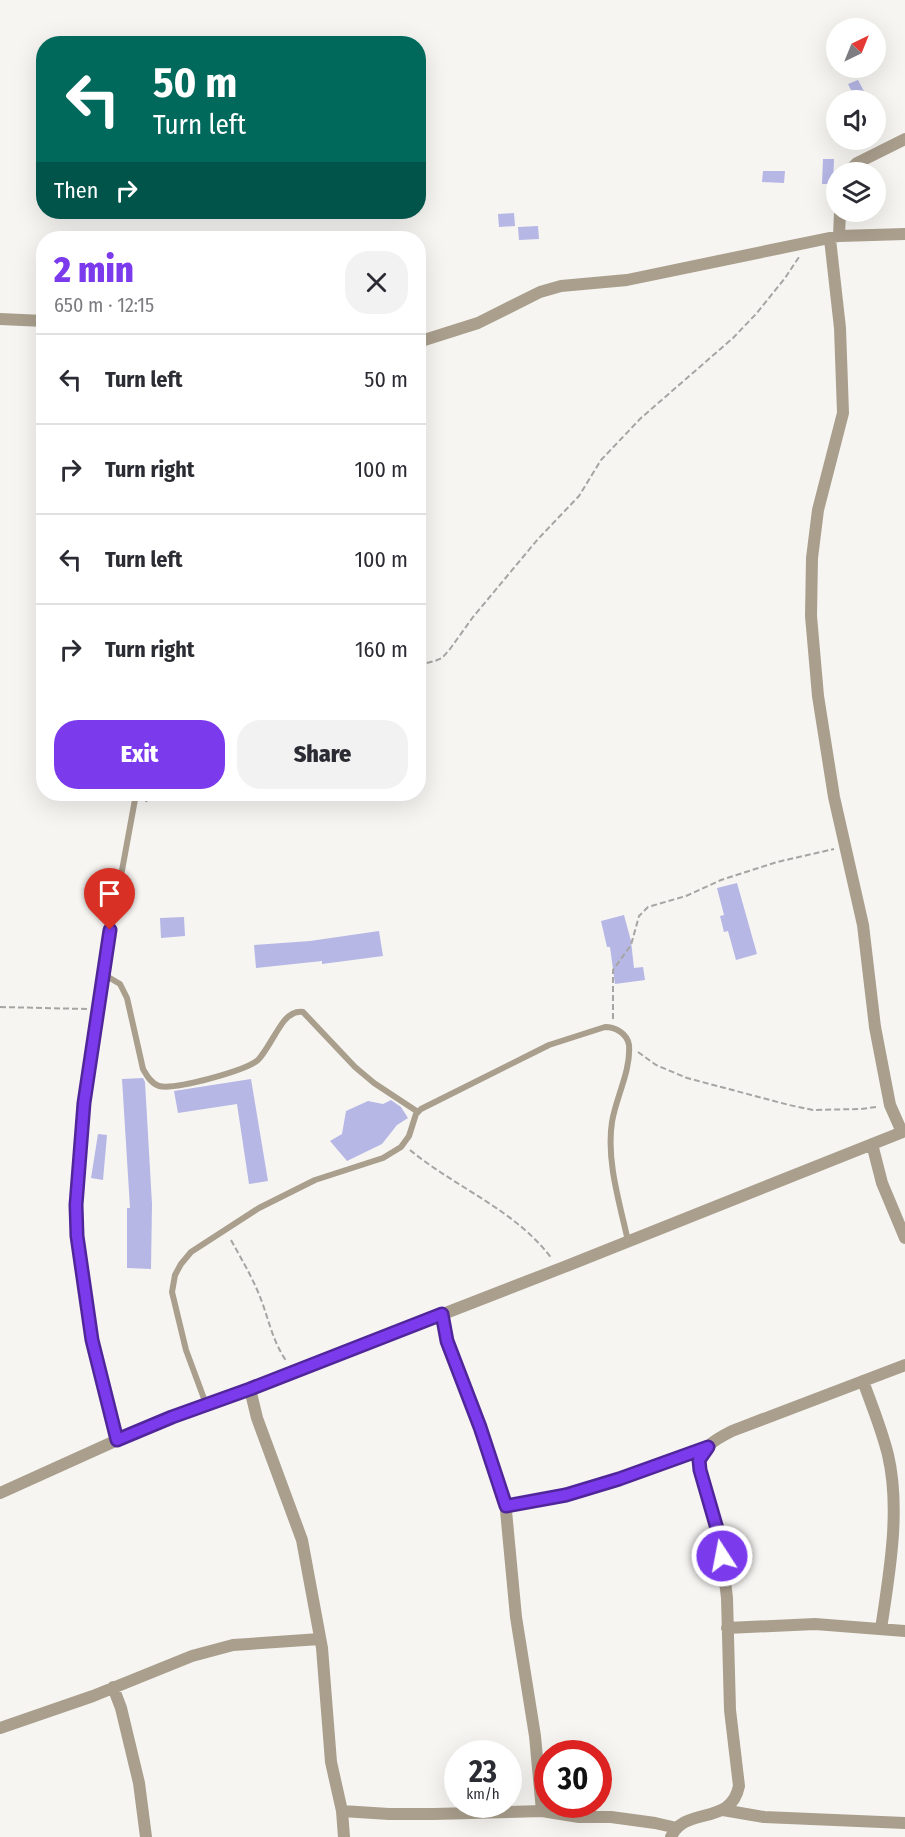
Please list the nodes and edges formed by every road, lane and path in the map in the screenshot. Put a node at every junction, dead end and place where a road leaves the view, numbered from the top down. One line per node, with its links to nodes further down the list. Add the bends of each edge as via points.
1 (905, 139): 2 (street)
2 (859, 162)
3 (838, 222): 5 (street)
4 (905, 234): 5 (street)
5 (834, 238): 6 (street); 12 (street, via 843,412 818,510 811,616 820,708)
6 (808, 242): 9 (street, via 627,280 561,285 478,323); 10 (path, via 785,278 734,338 640,418 601,460 579,496 538,539 450,649 442,658)
7 (0, 319): 8 (street)
8 (36, 321)
9 (426, 339)
10 (426, 663)
11 (135, 801): 13 (lane)
12 (845, 846): 16 (path, via 777,862 648,907 639,916 631,945 613,970); 18 (street, via 863,925 875,1027)
13 (103, 974): 15 (lane); 19 (lane, via 120,984 127,998 143,1069 160,1086 222,1076 253,1063 288,1016 303,1012 355,1067)
14 (0, 1007): 15 (path)
15 (98, 1008): 33 (lane, via 80,1147 77,1236 92,1340)
16 (612, 1028): 17 (lane, via 624,1035); 19 (lane, via 584,1032 549,1045)
17 (628, 1045): 18 (path, via 656,1065 687,1078 789,1105 813,1110); 25 (lane, via 625,1075 612,1123 611,1152)
18 (890, 1105): 20 (street)
19 (418, 1112): 21 (lane)
20 (903, 1132): 22 (street)
21 (403, 1144): 23 (lane, via 383,1158 315,1180); 26 (path, via 514,1220)
22 (872, 1144): 24 (street, via 882,1183); 25 (street)
23 (225, 1229): 29 (path, via 249,1271 277,1347); 32 (lane, via 191,1252 175,1275 172,1292 186,1350)
24 (905, 1238)
25 (628, 1241): 26 (street)
26 (564, 1267): 27 (street)
27 (442, 1314): 29 (street); 36 (street, via 447,1341)
28 (905, 1365): 30 (street)
29 (293, 1372): 31 (street)
30 (863, 1382): 34 (street, via 732,1431); 38 (street, via 888,1456 893,1499)
31 (250, 1389): 32 (street); 40 (street, via 302,1540)
32 (206, 1404): 33 (street)
33 (117, 1440): 35 (street)
34 (708, 1447): 36 (street, via 566,1495); 37 (street, via 699,1460 700,1470 720,1539)
35 (0, 1493)
36 (506, 1506): 43 (street, via 516,1617)
37 (727, 1628): 38 (street, via 815,1624); 44 (street, via 730,1710 739,1786 737,1795)
38 (881, 1629): 39 (street)
39 (905, 1631)
40 (320, 1639): 41 (street, via 233,1645 192,1656); 45 (street, via 331,1762)
41 (114, 1687): 42 (street); 50 (street, via 139,1783)
42 (0, 1728)
43 (535, 1740)
44 (723, 1810): 48 (street, via 764,1817); 49 (street, via 694,1818)
45 (342, 1811): 46 (street); 51 (street)
46 (534, 1811)
47 (612, 1817): 49 (street, via 654,1822)
48 (905, 1823)
49 (674, 1832)
50 (146, 1837)
51 (344, 1837)

